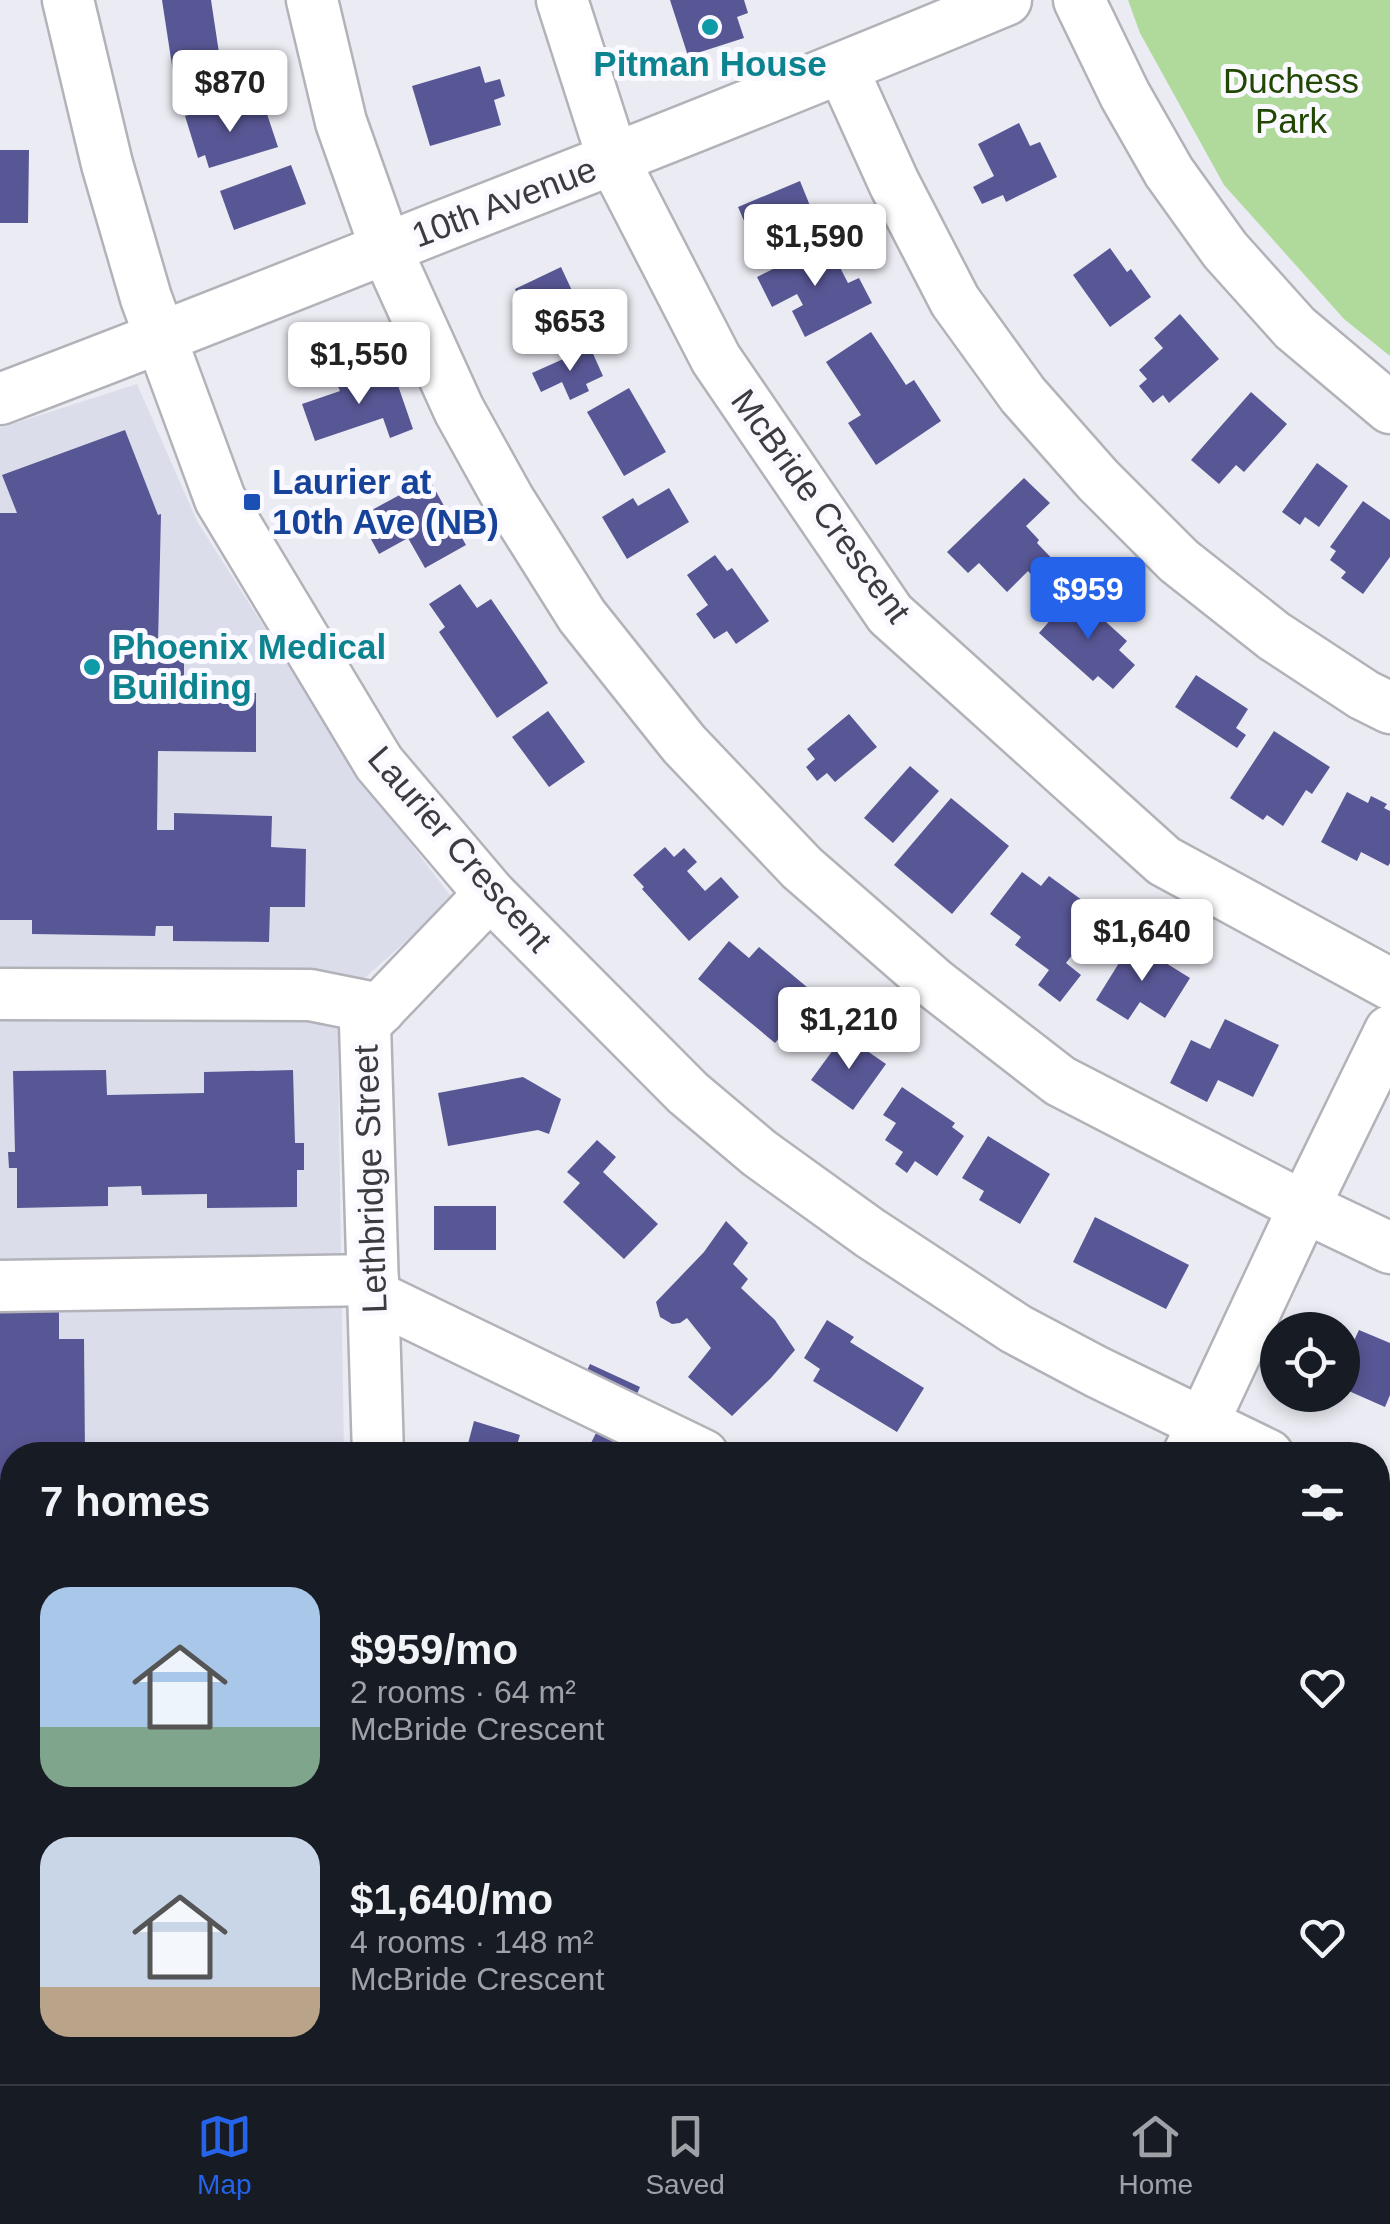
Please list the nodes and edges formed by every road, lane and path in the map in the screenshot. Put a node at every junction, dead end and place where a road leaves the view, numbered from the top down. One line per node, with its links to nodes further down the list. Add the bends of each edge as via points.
1 (68, 0): 9 (street, Laurier Crescent, via 106,164)
2 (312, 0): 8 (street, via 341,122)
3 (562, 0): 7 (street, McBride Crescent)
4 (1006, 0): 6 (street, 10th Avenue)
5 (1078, 0): 11 (street, via 1169,172 1225,250 1295,328)
6 (842, 68): 7 (street, 10th Avenue); 12 (street, via 954,301 1022,394 1179,561 1274,636)
7 (613, 160): 8 (street, 10th Avenue); 14 (street, McBride Crescent, via 716,359 890,614 1164,861)
8 (386, 249): 9 (street, 10th Avenue); 18 (street, via 459,410 582,616 684,744 802,868 1060,1081)
9 (160, 338): 10 (street, 10th Avenue); 13 (street, Laurier Crescent, via 220,500 379,763)
10 (0, 398)
11 (1390, 408)
12 (1390, 708)
13 (490, 894): 16 (street, Lethbridge Street); 22 (street, Laurier Crescent, via 688,1093 759,1153 1016,1329 1097,1372)
14 (1390, 984)
15 (0, 994): 16 (street, via 310,996)
16 (380, 1009): 21 (street, Lethbridge Street, via 365,1024)
17 (1390, 1031): 18 (street)
18 (1304, 1207): 19 (street); 22 (street)
19 (1390, 1248)
20 (0, 1286): 21 (street)
21 (374, 1288): 23 (street, Lethbridge Street); 24 (street)
22 (1195, 1439)
23 (378, 1442)
24 (677, 1442)

